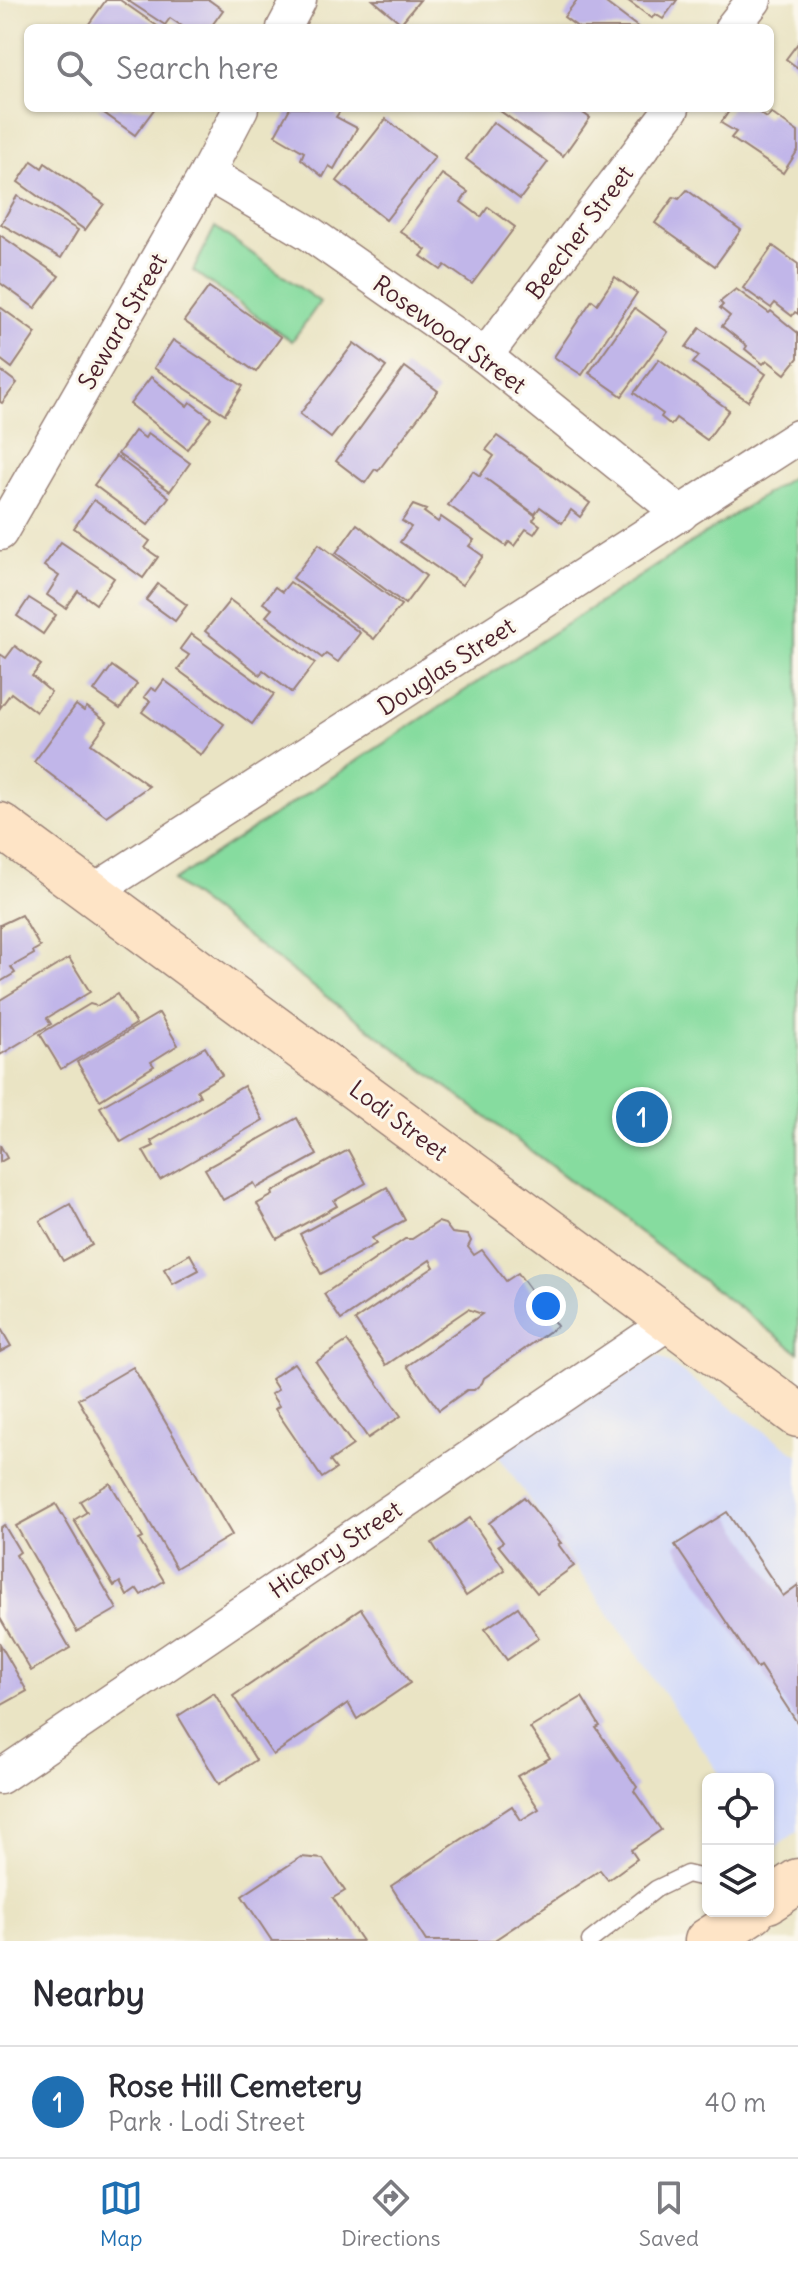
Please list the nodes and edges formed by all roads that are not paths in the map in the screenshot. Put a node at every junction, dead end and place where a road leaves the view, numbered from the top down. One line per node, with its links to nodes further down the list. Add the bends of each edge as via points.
1 (299, 0): 3 (street)
2 (754, 0): 4 (street)
3 (286, 24)
4 (735, 24)
5 (239, 112): 7 (street, Seward Street)
6 (669, 112): 8 (street, Beecher Street)
7 (207, 173): 8 (street, Rosewood Street, via 309,233); 11 (street, Seward Street)
8 (485, 356): 10 (street, Rosewood Street)
9 (798, 437): 10 (street, Douglas Street)
10 (681, 514): 13 (street, Douglas Street)
11 (0, 533)
12 (0, 825): 13 (street, Lodi Street)
13 (93, 892): 14 (street, Lodi Street)
14 (671, 1321): 15 (street, Lodi Street); 16 (street, Hickory Street)
15 (798, 1415)
16 (0, 1777)
17 (702, 1878): 21 (lane, via 687,1874 656,1889)
18 (798, 1881): 19 (street)
19 (774, 1896)
20 (742, 1917): 22 (street)
21 (590, 1941)
22 (707, 1941)

